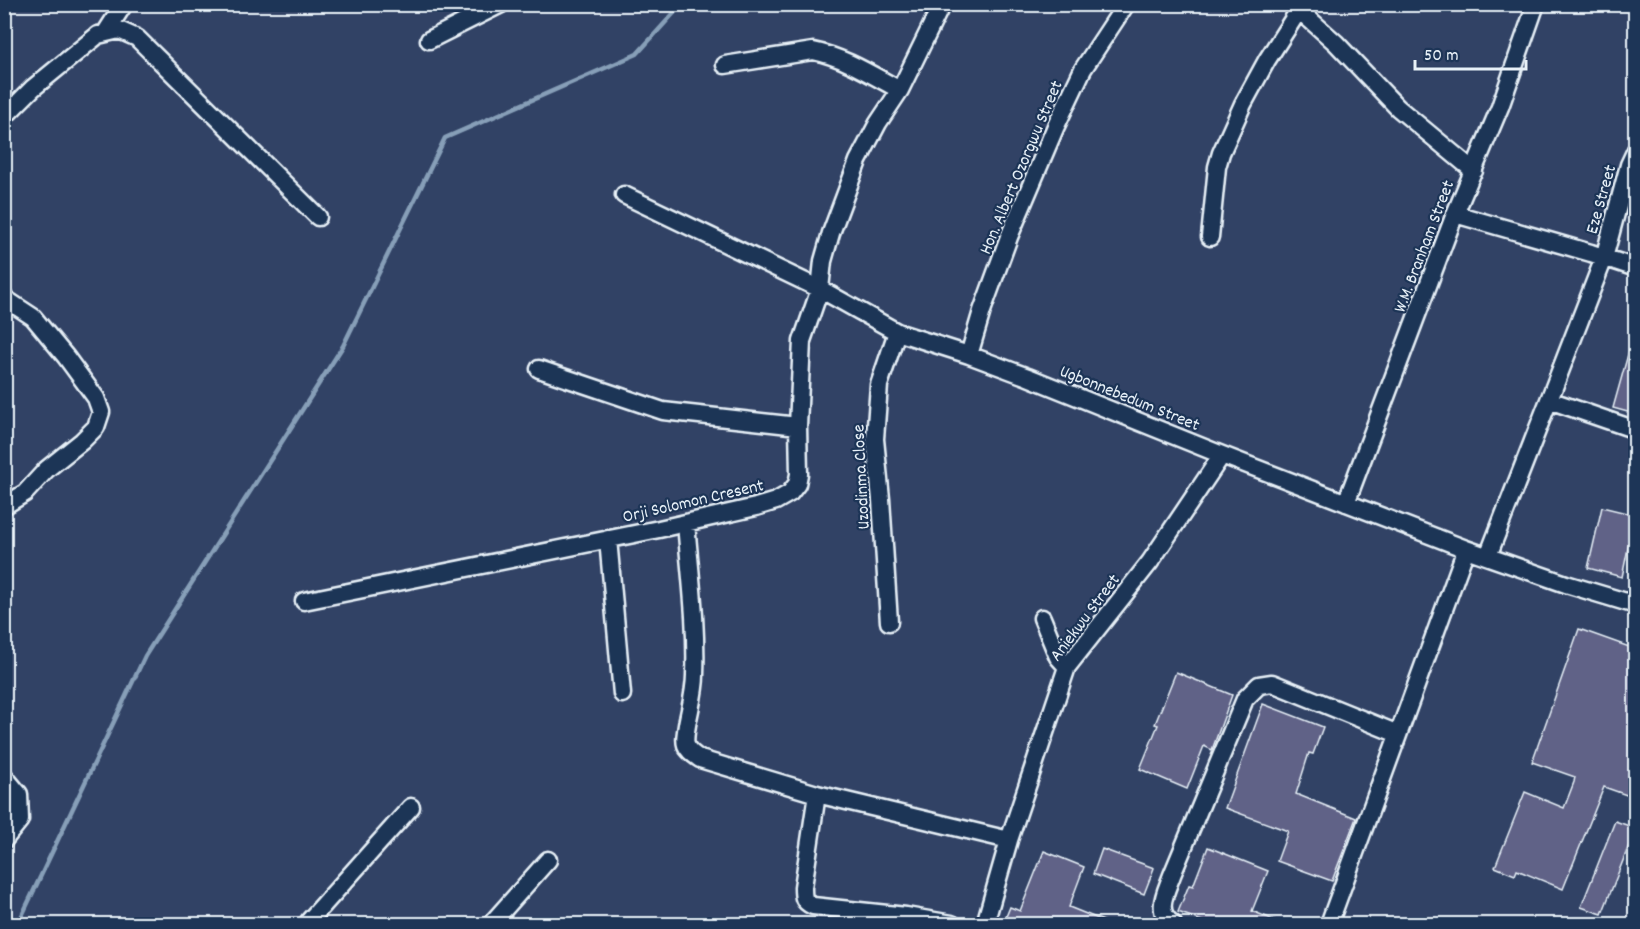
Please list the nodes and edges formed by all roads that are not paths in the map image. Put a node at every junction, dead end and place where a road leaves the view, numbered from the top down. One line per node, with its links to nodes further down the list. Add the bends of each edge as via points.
1 (124, 4): 7 (street)
2 (501, 4): 8 (street)
3 (1126, 4): 23 (street, Hon. Albert Ozorgwu Street, via 1083,69 1056,126 1009,237)
4 (940, 5): 10 (street, Orji Solomon Cresent)
5 (1533, 5): 13 (street, W.M. Branham Street, via 1500,107)
6 (1300, 7): 13 (street, via 1398,108); 17 (street, via 1248,95 1221,153)
7 (106, 32): 11 (street, via 33,88); 16 (street, via 119,30 137,38)
8 (429, 40)
9 (725, 65): 10 (street, via 813,51 826,53)
10 (900, 90): 20 (street, Orji Solomon Cresent, via 858,161 831,233)
11 (4, 117)
12 (1635, 150): 18 (street, Eze Street)
13 (1474, 171): 15 (street, W.M. Branham Street)
14 (624, 195): 20 (street, Ugbonnebedum Street)
15 (1455, 214): 18 (street); 29 (street, W.M. Branham Street)
16 (318, 217)
17 (1210, 237)
18 (1604, 258): 19 (street); 25 (street, Eze Street)
19 (1635, 268)
20 (820, 289): 22 (street, Ugbonnebedum Street); 26 (street, Orji Solomon Cresent, via 802,341)
21 (4, 298): 30 (street, via 33,317 96,398 102,412 96,427 82,441 25,493)
22 (897, 332): 23 (street, Ugbonnebedum Street); 38 (street, Uzodinma Close, via 879,385 875,439)
23 (969, 355): 28 (street, Ugbonnebedum Street)
24 (539, 369): 26 (street, via 663,411)
25 (1549, 400): 27 (street); 34 (street, Eze Street)
26 (798, 426): 31 (street, Orji Solomon Cresent, via 799,474 790,493 756,507)
27 (1635, 430)
28 (1222, 455): 29 (street, Ugbonnebedum Street); 39 (street, Aniekwu Street, via 1150,562)
29 (1346, 503): 33 (street, Ugbonnebedum Street)
30 (4, 506)
31 (686, 523): 32 (street, Orji Solomon Cresent); 43 (street, via 695,677 686,747 700,759)
32 (608, 539): 35 (street, Orji Solomon Cresent); 40 (street)
33 (1466, 549): 34 (street, Ugbonnebedum Street); 41 (street)
34 (1488, 556): 36 (street, Ugbonnebedum Street)
35 (304, 601)
36 (1635, 605)
37 (1042, 618): 39 (street, via 1058,657)
38 (889, 622)
39 (1067, 667): 46 (street, Aniekwu Street)
40 (621, 694)
41 (1398, 734): 52 (street, via 1272,683 1259,685 1245,699 1172,874 1162,912); 53 (street)
42 (4, 776): 45 (street, via 19,794 20,820)
43 (817, 794): 46 (street); 50 (street, via 803,887 807,904)
44 (411, 807): 48 (street)
45 (4, 840)
46 (1009, 840): 51 (street, Aniekwu Street)
47 (548, 860): 49 (street)
48 (309, 923)
49 (491, 924)
50 (952, 924)
51 (985, 924)
52 (1173, 924)
53 (1329, 924)

